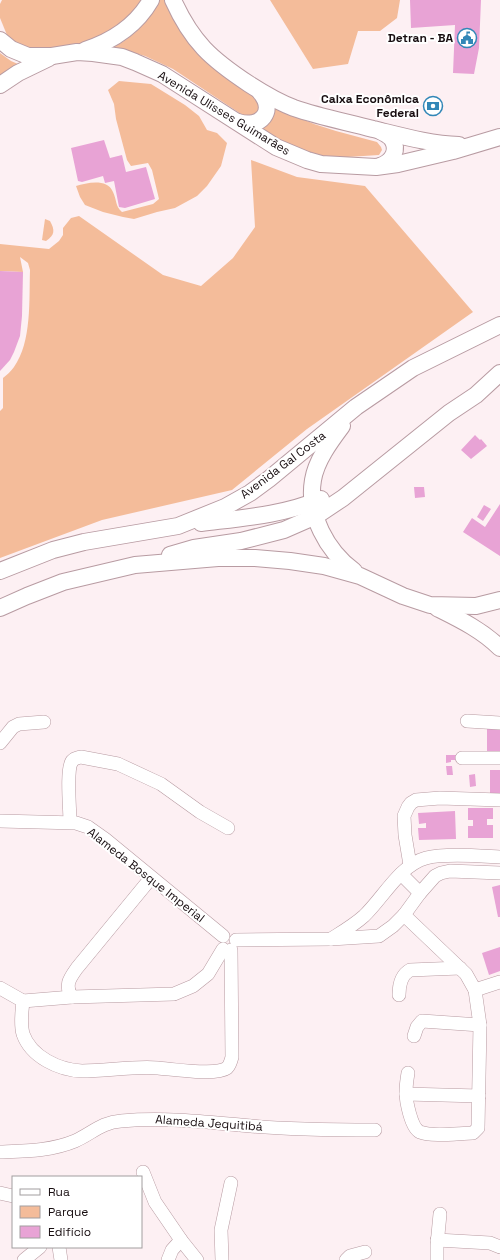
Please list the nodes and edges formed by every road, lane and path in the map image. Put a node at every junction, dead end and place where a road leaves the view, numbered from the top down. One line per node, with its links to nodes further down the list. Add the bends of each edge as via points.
1 (151, 0): 4 (main road, via 142,14 125,30 98,45)
2 (173, 0): 7 (main road, Avenida Ulisses Guimarães, via 190,31 207,52 228,71)
3 (0, 40): 5 (main road, via 11,49 28,56)
4 (77, 52): 5 (main road, Avenida Ulisses Guimarães); 8 (main road, Avenida Ulisses Guimarães, via 122,57 148,67)
5 (52, 56): 6 (main road)
6 (0, 85)
7 (260, 92): 8 (main road, via 267,104 263,117 251,124); 9 (main road, Avenida Ulisses Guimarães, via 293,108)
8 (236, 122): 12 (main road, Avenida Ulisses Guimarães, via 276,147 314,163)
9 (379, 130): 11 (main road, Avenida Ulisses Guimarães, via 447,145); 12 (main road, via 390,138 395,149 387,164)
10 (500, 137): 11 (main road, Avenida Ulisses Guimarães)
11 (468, 146): 12 (main road, Avenida Ulisses Guimarães)
12 (376, 167)
13 (499, 325): 17 (main road, Avenida Gal Costa, via 413,368)
14 (500, 373): 16 (main road)
15 (500, 385): 16 (main road)
16 (476, 395): 18 (main road, via 449,413 366,479)
17 (356, 407): 18 (main road, via 332,439 317,467 313,480); 19 (main road, Avenida Gal Costa, via 250,493 225,507)
18 (314, 509): 19 (main road); 20 (main road, via 284,530 242,541 194,548); 22 (main road, via 324,539 336,556)
19 (178, 526): 21 (main road, Avenida Gal Costa, via 84,542 53,550)
20 (135, 565): 22 (main road, via 218,558 255,558 324,566); 25 (main road, via 63,582)
21 (0, 571)
22 (360, 576): 24 (main road, via 403,596)
23 (500, 600): 24 (main road, via 476,606)
24 (430, 605): 26 (main road, via 460,620)
25 (0, 608)
26 (500, 648)
27 (467, 721): 29 (street)
28 (44, 722): 30 (street, via 19,724 13,727)
29 (500, 722)
30 (0, 743)
31 (462, 758): 32 (street)
32 (500, 758)
33 (500, 800): 38 (street, via 440,798 416,800 411,803 404,816)
34 (0, 821): 35 (street, Alameda Bosque Imperial)
35 (70, 822): 36 (street, via 69,771 72,762 81,757 118,764 161,784); 40 (street, Alameda Bosque Imperial, via 88,827 97,833)
36 (228, 828)
37 (500, 857): 38 (street, via 428,857)
38 (406, 870): 41 (street); 43 (street)
39 (500, 873): 41 (street, via 441,873 434,876)
40 (151, 878): 46 (street, Alameda Bosque Imperial); 52 (street, via 69,980 68,992)
41 (420, 893): 42 (street)
42 (404, 915): 44 (street); 47 (street)
43 (363, 917): 44 (street); 45 (street)
44 (379, 936): 45 (street)
45 (331, 939): 46 (street)
46 (228, 944): 52 (street, via 208,974 193,986 174,994); 53 (street, via 232,1057 227,1068 216,1072 150,1067 80,1071 57,1065 36,1053 28,1043 23,1033)
47 (460, 968): 50 (street); 51 (street, via 410,970 406,972 399,987)
48 (500, 982): 50 (street)
49 (0, 988): 53 (street)
50 (475, 990): 54 (street)
51 (400, 995)
52 (72, 997): 53 (street)
53 (23, 1001)
54 (480, 1025): 55 (street, via 422,1021); 58 (street)
55 (414, 1036)
56 (408, 1073): 57 (street)
57 (406, 1094): 58 (street); 58 (street, via 416,1129 440,1134 473,1133 478,1128)
58 (479, 1096)
59 (376, 1130): 60 (street, Alameda Jequitibá, via 322,1130 203,1121 135,1120 110,1122 66,1144 46,1149)
60 (0, 1152)
61 (143, 1172): 66 (street, via 155,1202)
62 (231, 1182): 76 (street, via 222,1230)
63 (0, 1193): 64 (street)
64 (12, 1196)
65 (440, 1214): 67 (street)
66 (181, 1240): 74 (street, via 172,1250); 75 (street)
67 (437, 1240): 68 (street, via 490,1243); 78 (street)
68 (500, 1247)
69 (39, 1248): 72 (street)
70 (59, 1248): 73 (street)
71 (365, 1252): 77 (street, via 350,1256)
72 (24, 1260)
73 (61, 1260)
74 (168, 1260)
75 (197, 1260)
76 (222, 1260)
77 (346, 1260)
78 (437, 1260)

